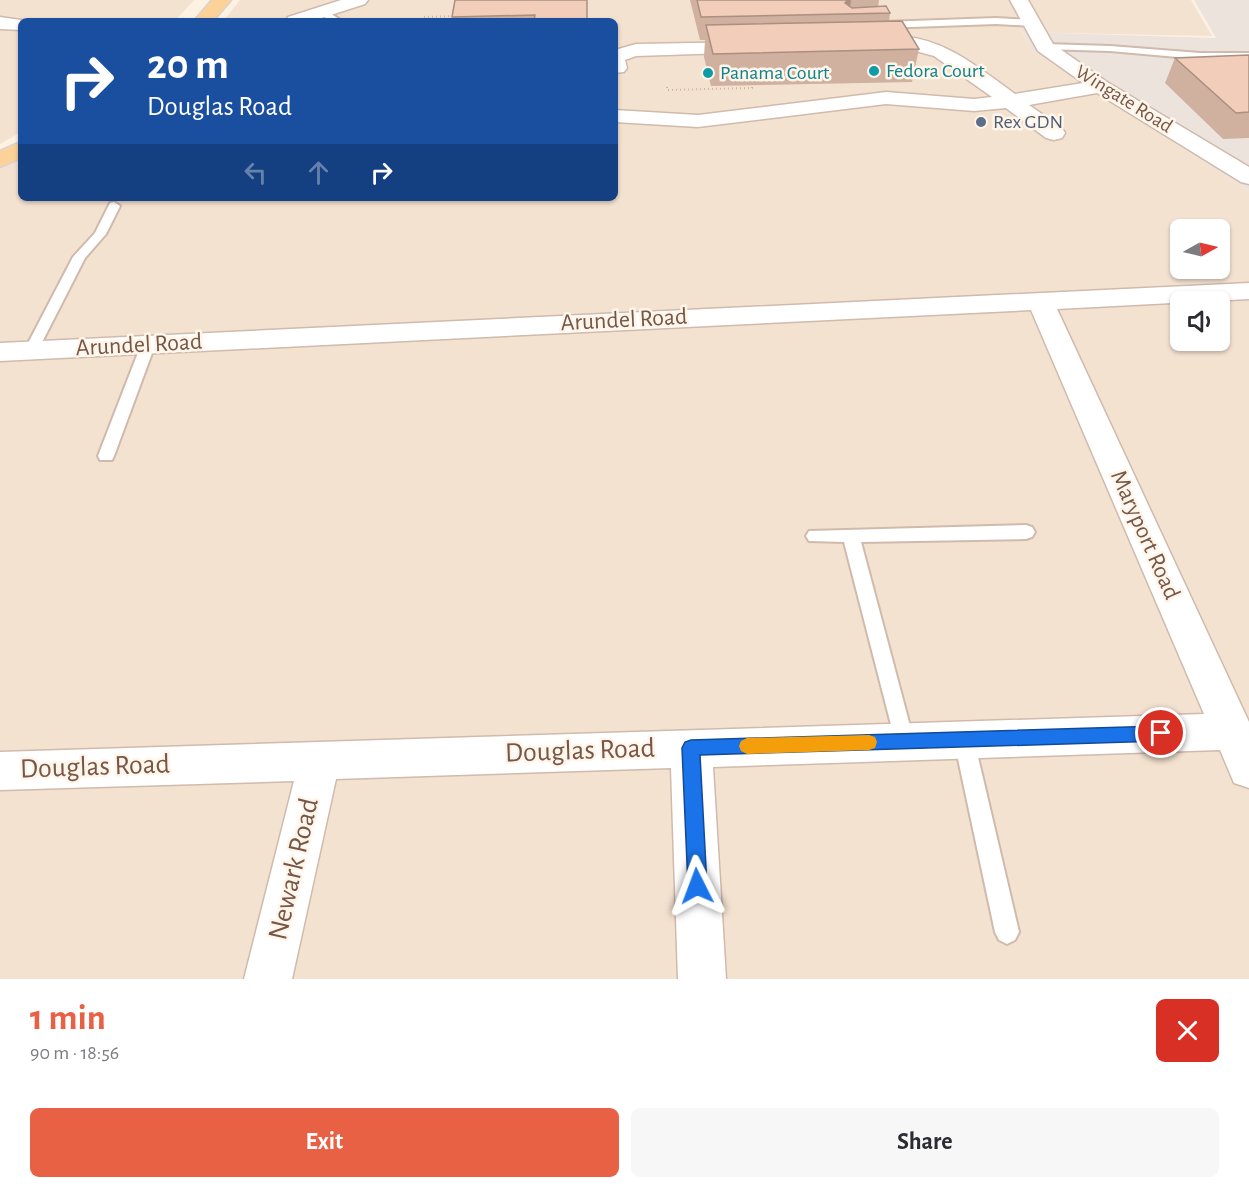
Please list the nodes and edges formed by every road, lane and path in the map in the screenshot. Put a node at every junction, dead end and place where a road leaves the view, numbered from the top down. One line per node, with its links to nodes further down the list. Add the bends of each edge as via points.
1 (222, 0): 6 (main road)
2 (359, 0): 7 (street, via 328,16)
3 (1019, 0): 9 (street, Wingate Road)
4 (459, 16): 5 (path)
5 (424, 17)
6 (206, 18)
7 (314, 18)
8 (0, 23): 10 (street)
9 (1032, 23): 11 (lane); 14 (street, Wingate Road)
10 (18, 24)
11 (871, 25)
12 (856, 45): 20 (street, via 924,44 938,49)
13 (763, 47): 15 (street, via 636,50)
14 (1045, 47): 16 (lane); 18 (street, Wingate Road)
15 (618, 56)
16 (1249, 56)
17 (752, 85): 19 (path)
18 (1100, 86): 20 (street); 23 (street, Wingate Road)
19 (667, 87)
20 (1009, 100): 21 (street, via 974,105 865,99 698,121); 22 (street)
21 (618, 116)
22 (1054, 133)
23 (1249, 177)
24 (114, 207): 28 (lane, via 100,234 79,256)
25 (1249, 291): 26 (street, Arundel Road)
26 (1040, 300): 27 (street, Arundel Road); 34 (street, Maryport Road)
27 (148, 345): 28 (street, Arundel Road); 30 (lane)
28 (31, 351): 29 (street, Arundel Road)
29 (0, 352)
30 (106, 456)
31 (1026, 532): 32 (lane)
32 (851, 535): 33 (lane); 36 (lane)
33 (815, 536)
34 (1233, 731): 35 (street, Douglas Road); 39 (street, Maryport Road)
35 (964, 740): 36 (street, Douglas Road); 41 (lane)
36 (904, 741): 37 (street, Douglas Road)
37 (691, 748): 38 (street, Douglas Road); 43 (street)
38 (320, 759): 40 (street, Douglas Road); 42 (street, Newark Road)
39 (1249, 769)
40 (0, 771)
41 (1007, 932)
42 (267, 979)
43 (702, 979)

